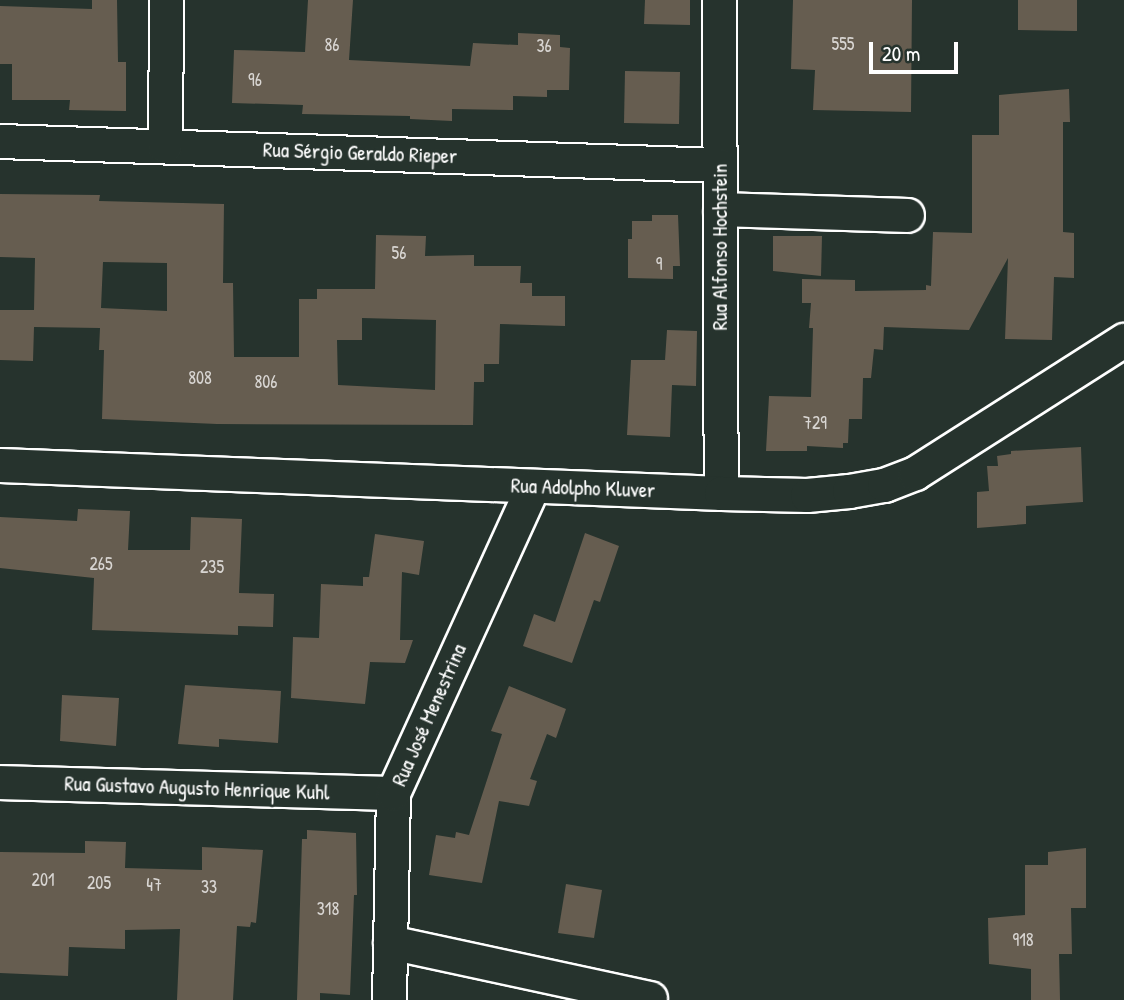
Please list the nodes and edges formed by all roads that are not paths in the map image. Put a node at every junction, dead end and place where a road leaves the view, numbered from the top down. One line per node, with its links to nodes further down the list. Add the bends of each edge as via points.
1 (166, 0): 4 (street)
2 (719, 0): 5 (street, Rua Alfonso Hochstein)
3 (0, 141): 4 (street, Rua Sérgio Geraldo Rieper)
4 (165, 146): 5 (street, Rua Sérgio Geraldo Rieper)
5 (720, 165): 6 (street, Rua Alfonso Hochstein)
6 (720, 208): 7 (street); 11 (street, Rua Alfonso Hochstein)
7 (907, 215)
8 (1124, 340): 11 (street, Rua Adolpho Kluver, via 915,472 884,485 807,495)
9 (0, 465): 10 (street, Rua Adolpho Kluver)
10 (533, 486): 11 (street, Rua Adolpho Kluver); 13 (street, Rua José Menestrina)
11 (721, 493)
12 (0, 782): 13 (street, Rua Gustavo Augusto Henrique Kuhl)
13 (393, 793): 14 (street, Rua José Menestrina)
14 (390, 942): 15 (street); 16 (street, Rua José Menestrina)
15 (650, 998)
16 (388, 1000)

